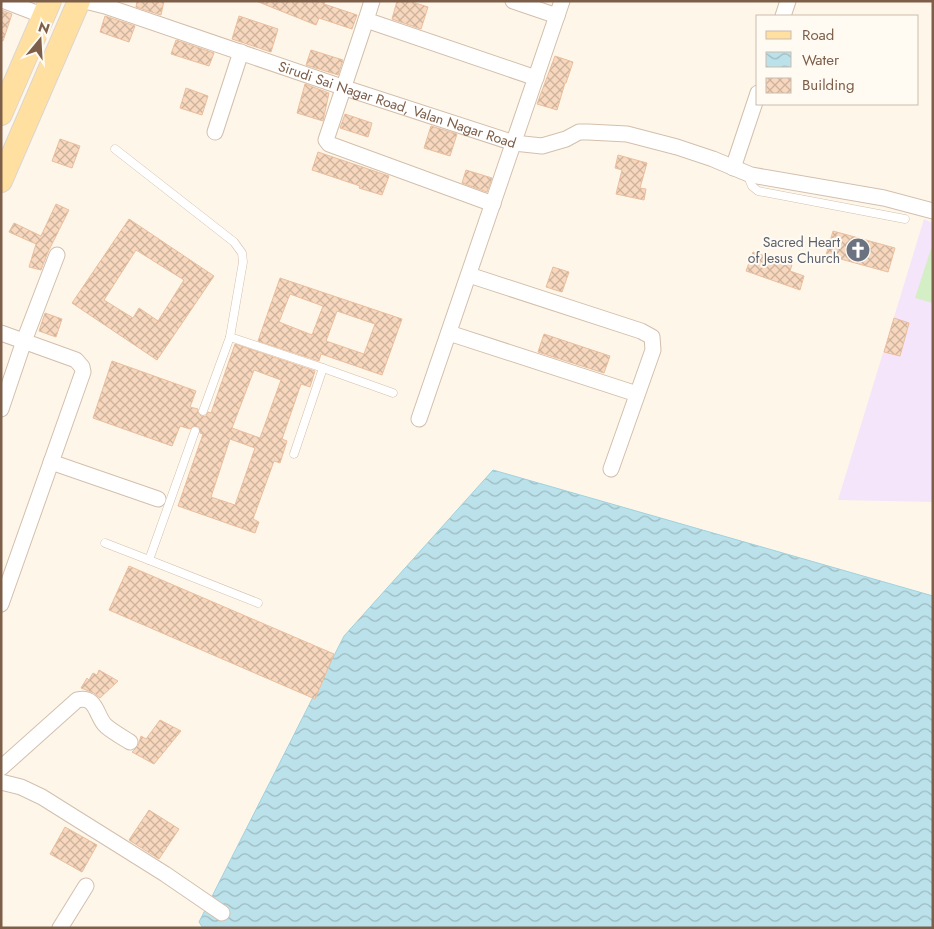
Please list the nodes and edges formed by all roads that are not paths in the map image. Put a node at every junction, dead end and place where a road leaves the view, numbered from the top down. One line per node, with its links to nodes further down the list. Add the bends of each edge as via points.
1 (5, 1): 8 (street)
2 (79, 1): 21 (main road)
3 (85, 1): 12 (street, Sirudi Sai Nagar Road, Valan Nagar Road)
4 (372, 1): 11 (street)
5 (513, 1): 10 (street)
6 (562, 1): 10 (street)
7 (788, 1): 9 (street)
8 (47, 8): 16 (main road)
9 (783, 15)
10 (557, 16): 13 (street)
11 (366, 20): 13 (street); 14 (street)
12 (242, 52): 14 (street, Sirudi Sai Nagar Road, Valan Nagar Road); 17 (street)
13 (536, 78): 18 (street)
14 (342, 87): 18 (street, Sirudi Sai Nagar Road, Valan Nagar Road); 22 (street, via 326,140 329,144)
15 (756, 102): 20 (street)
16 (1, 114)
17 (215, 132)
18 (514, 143): 20 (street, Sirudi Sai Nagar Road, Valan Nagar Road, via 542,146 579,132 627,134 713,159); 22 (street)
19 (115, 149): 29 (lane, via 240,250 243,262)
20 (740, 171): 23 (street, Sirudi Sai Nagar Road, Valan Nagar Road, via 892,200); 24 (lane, via 758,191)
21 (1, 181)
22 (493, 204): 26 (street)
23 (933, 212)
24 (905, 219)
25 (57, 255): 30 (street)
26 (469, 275): 28 (street); 33 (street, via 641,330 652,337 653,350)
27 (1, 333): 30 (street)
28 (449, 333): 33 (street); 36 (street)
29 (230, 337): 31 (lane); 35 (lane)
30 (24, 341): 34 (street); 39 (street, via 76,360 82,367 83,372)
31 (323, 368): 32 (lane); 38 (lane)
32 (393, 393)
33 (637, 394): 40 (street)
34 (1, 409)
35 (203, 411)
36 (419, 419)
37 (195, 431): 43 (lane)
38 (294, 454)
39 (51, 462): 41 (street); 45 (street)
40 (611, 469)
41 (158, 499)
42 (105, 543): 43 (lane)
43 (149, 560): 44 (lane)
44 (258, 603)
45 (1, 604)
46 (130, 742): 47 (street, via 105,725 99,711 87,700 77,700)
47 (1, 768)
48 (1, 782): 50 (street, via 42,797 179,882)
49 (86, 886): 51 (street)
50 (222, 913)
51 (60, 928)

